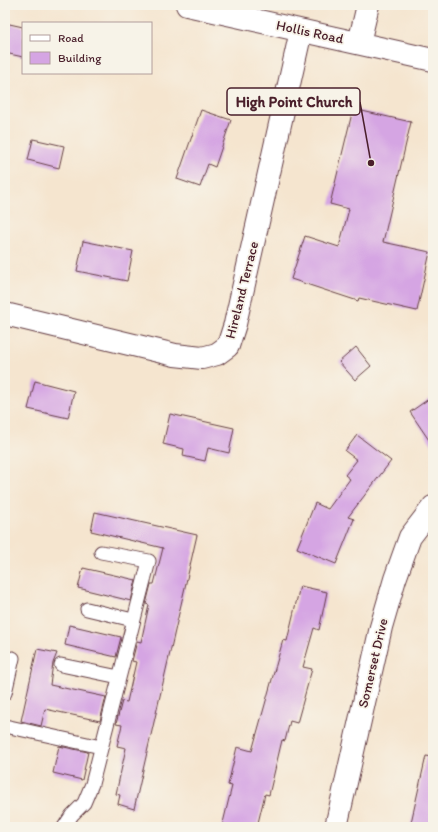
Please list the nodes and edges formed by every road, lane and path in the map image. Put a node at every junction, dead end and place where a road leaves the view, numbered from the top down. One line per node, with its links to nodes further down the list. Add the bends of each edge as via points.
1 (187, 5): 3 (street, Hollis Road)
2 (368, 5): 4 (street)
3 (301, 31): 4 (street, Hollis Road); 6 (street, Hireland Terrace, via 228,346 217,354 202,358 175,355)
4 (359, 43): 5 (street, Hollis Road)
5 (433, 60)
6 (5, 314)
7 (433, 507): 18 (street, Somerset Drive, via 410,538 395,579 381,627)
8 (101, 552): 10 (lane, via 149,561)
9 (87, 609): 10 (lane)
10 (133, 620): 13 (lane)
11 (13, 658): 14 (lane)
12 (61, 665): 13 (lane)
13 (119, 677): 16 (lane)
14 (5, 693)
15 (5, 726): 16 (lane)
16 (102, 747): 17 (lane, via 84,803)
17 (64, 827)
18 (336, 827)

